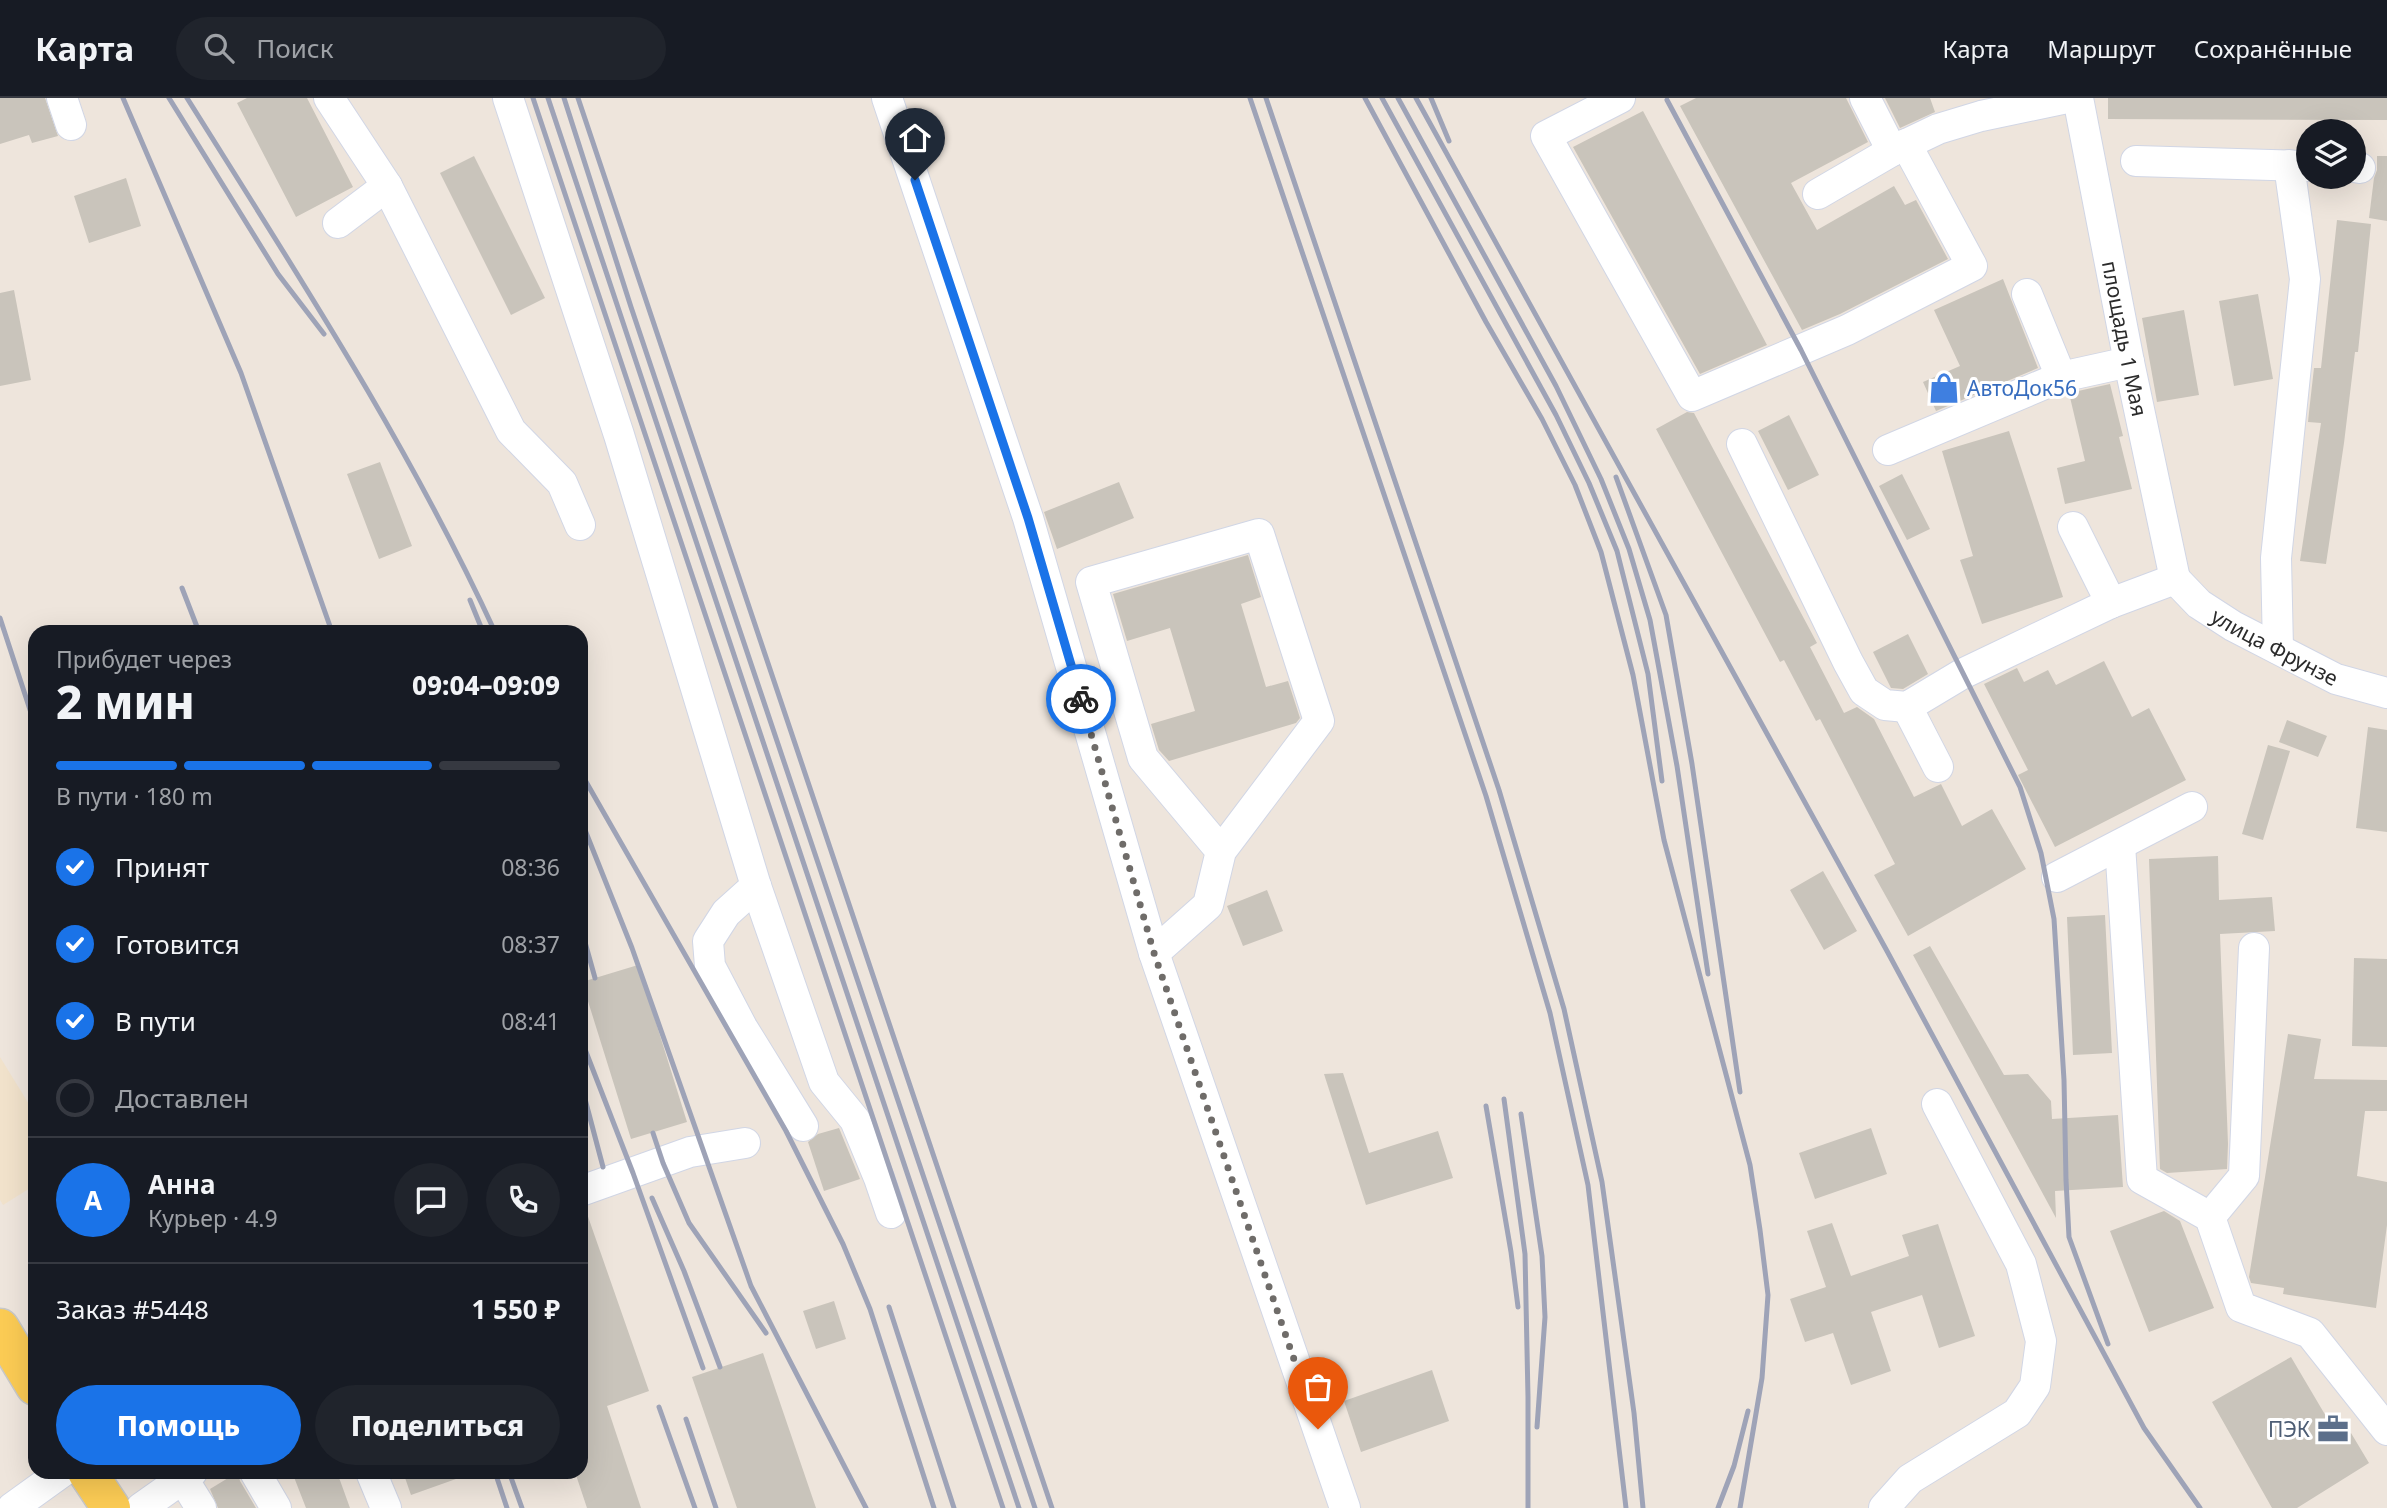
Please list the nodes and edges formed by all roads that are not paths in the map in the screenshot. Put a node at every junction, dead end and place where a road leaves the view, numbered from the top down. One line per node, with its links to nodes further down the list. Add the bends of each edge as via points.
1 (329, 98): 11 (street)
2 (508, 98): 32 (street, via 619,435)
3 (887, 98): 34 (street, via 1028,518)
4 (1620, 98): 8 (street, via 1546,136 1692,396 1847,330 1972,266)
5 (1865, 98): 8 (street)
6 (2067, 98): 8 (street, via 1980,116)
7 (2078, 98): 16 (street, площадь 1 Мая)
8 (1899, 148): 13 (street)
9 (2136, 161): 10 (street)
10 (2296, 165)
11 (387, 186): 14 (street); 20 (street, via 511,431 562,483)
12 (2300, 189): 24 (street, via 2305,279 2276,558)
13 (1818, 194)
14 (338, 223)
15 (2027, 294): 17 (street)
16 (2129, 362): 17 (street); 22 (street, площадь 1 Мая)
17 (2061, 377): 19 (street)
18 (1742, 444): 26 (street, via 1864,691 1885,705)
19 (1888, 450)
20 (580, 525)
21 (2073, 527): 23 (street)
22 (2175, 579): 23 (street); 24 (street, улица Фрунзе, via 2199,604)
23 (2111, 603): 26 (street, via 1962,674)
24 (2278, 649): 25 (street, улица Фрунзе, via 2336,679)
25 (2387, 693)
26 (1908, 707): 27 (street)
27 (1938, 767)
28 (2192, 807): 29 (street)
29 (2120, 845): 31 (street); 40 (street, via 2142,1179)
30 (1221, 851): 30 (street, via 1319,721 1259,534 1091,582 1143,758); 34 (street, via 1208,905)
31 (2057, 877)
32 (756, 886): 36 (street, via 726,913 708,941 710,966); 39 (street, via 824,1082 855,1120)
33 (2254, 948): 40 (street, via 2244,1176)
34 (1154, 953): 56 (street)
35 (1937, 1104): 57 (street, via 2021,1264 2042,1341 2035,1385 2017,1413 1910,1479)
36 (803, 1126)
37 (745, 1143): 38 (street, via 690,1152)
38 (588, 1188)
39 (891, 1213)
40 (2210, 1217): 43 (street, via 2241,1307 2310,1333)
41 (0, 1328): 42 (main road)
42 (28, 1374)
43 (2387, 1430)
44 (52, 1479): 50 (street)
45 (92, 1479): 51 (main road)
46 (182, 1479): 52 (street)
47 (190, 1479): 53 (street)
48 (259, 1479): 54 (street)
49 (374, 1479): 55 (street)
50 (12, 1508)
51 (111, 1508)
52 (141, 1508)
53 (201, 1508)
54 (276, 1508)
55 (386, 1508)
56 (1345, 1508)
57 (1884, 1508)

